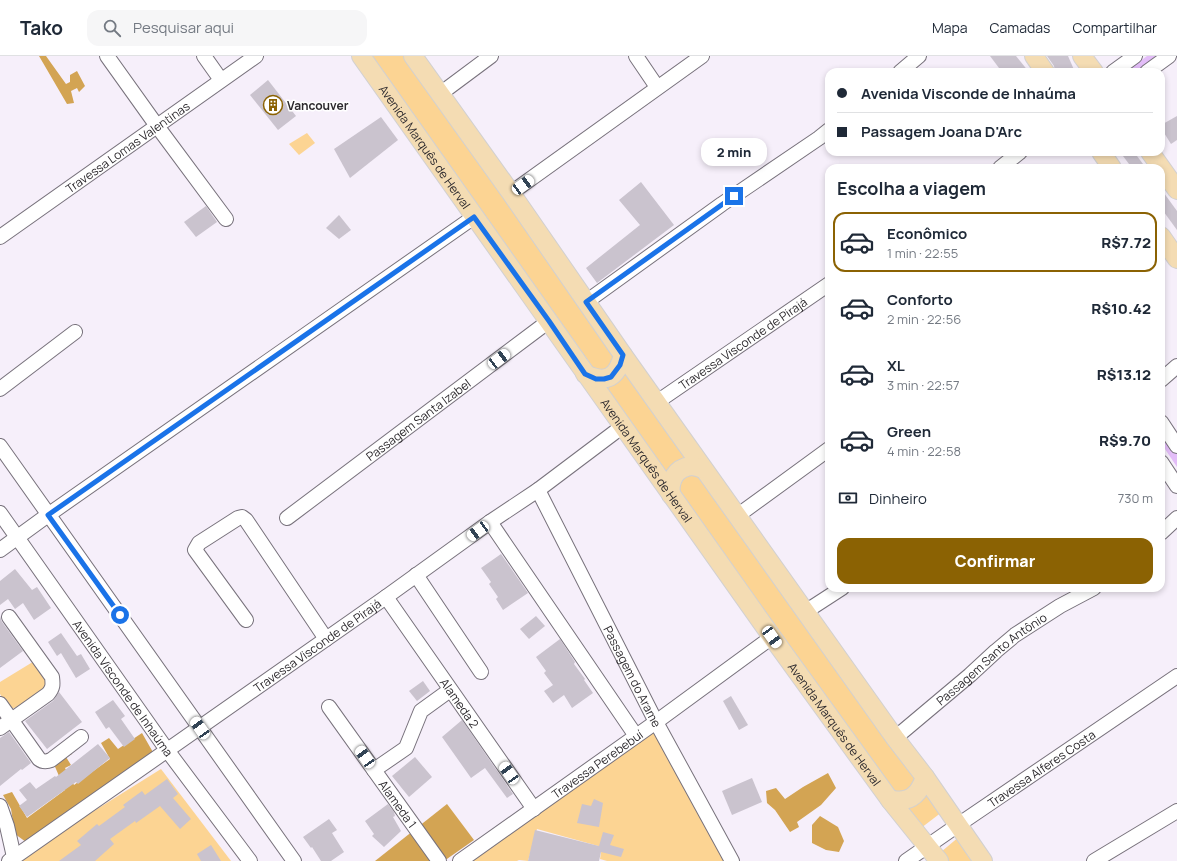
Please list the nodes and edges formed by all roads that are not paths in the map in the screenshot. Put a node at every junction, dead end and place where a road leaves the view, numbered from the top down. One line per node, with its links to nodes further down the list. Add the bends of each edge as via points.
1 (107, 56): 22 (street)
2 (204, 56): 19 (street)
3 (256, 56): 19 (street, Travessa Lomas Valentinas)
4 (361, 56): 29 (main road, Avenida Marquês de Herval)
5 (413, 56): 21 (main road)
6 (491, 56): 21 (street)
7 (636, 56): 20 (street)
8 (702, 56): 20 (street)
9 (919, 56): 14 (street)
10 (1034, 56): 15 (main road)
11 (1082, 56): 16 (main road)
12 (1135, 56): 17 (street)
13 (1169, 56): 18 (street)
14 (905, 68)
15 (1042, 68)
16 (1091, 68)
17 (1118, 68)
18 (1152, 68)
19 (221, 80): 22 (street, Travessa Lomas Valentinas)
20 (657, 87): 28 (street)
21 (440, 94): 28 (main road)
22 (157, 126): 30 (street); 31 (street, Travessa Lomas Valentinas)
23 (825, 133): 35 (street)
24 (1015, 156): 25 (street)
25 (1005, 164)
26 (1165, 172): 27 (main road)
27 (1177, 188)
28 (511, 194): 35 (main road)
29 (474, 217): 36 (main road, Avenida Marquês de Herval); 55 (street)
30 (226, 219)
31 (0, 238)
32 (1165, 242): 33 (main road)
33 (1177, 259)
34 (825, 287): 43 (street, Travessa Visconde de Pirajá)
35 (586, 302): 38 (main road)
36 (549, 321): 40 (main road, Avenida Marquês de Herval); 57 (street, Passagem Santa Izabel)
37 (75, 332): 42 (street)
38 (623, 355): 40 (main road, via 620,365 611,377 596,379); 43 (main road)
39 (1177, 366): 41 (street)
40 (585, 374): 44 (main road, Avenida Marquês de Herval)
41 (1165, 376)
42 (0, 389)
43 (657, 402): 50 (main road)
44 (623, 426): 52 (street, Travessa Visconde de Pirajá); 53 (main road, Avenida Marquês de Herval)
45 (1165, 428): 47 (street)
46 (0, 446): 55 (street)
47 (1177, 446)
48 (825, 452): 56 (street)
49 (1165, 468): 51 (street)
50 (703, 469): 53 (main road, via 692,466 683,468 674,475); 56 (main road)
51 (1177, 486)
52 (538, 490): 59 (street, Travessa Visconde de Pirajá); 78 (street, Passagem do Arame)
53 (671, 495): 70 (main road, Avenida Marquês de Herval)
54 (0, 513): 61 (street, Avenida Visconde de Inhaúma)
55 (48, 515): 61 (street); 80 (street)
56 (737, 516): 67 (main road)
57 (287, 518)
58 (1177, 518): 60 (street)
59 (490, 522): 63 (street, Travessa Visconde de Pirajá); 81 (street, Passagem do Arame)
60 (1165, 529)
61 (17, 537): 62 (street); 84 (street, Avenida Visconde de Inhaúma)
62 (0, 550)
63 (416, 576): 66 (street, Travessa Visconde de Pirajá); 72 (street)
64 (836, 592): 67 (street)
65 (1087, 592): 83 (street, Passagem Santo Antônio, via 1015,635)
66 (386, 597): 71 (street, Travessa Visconde de Pirajá); 74 (street, Alameda 2)
67 (805, 612): 83 (main road)
68 (9, 617): 77 (street, via 52,677 53,684 48,694)
69 (246, 620): 71 (street, via 196,550 199,543 242,517)
70 (772, 637): 78 (street, Travessa Perebebuí); 87 (main road, Avenida Marquês de Herval)
71 (326, 639): 80 (street, Travessa Visconde de Pirajá)
72 (481, 672)
73 (1177, 676): 91 (street, Travessa Alferes Costa)
74 (450, 690): 85 (street, via 421,711 406,748); 89 (street, Alameda 2)
75 (0, 704): 77 (street)
76 (329, 707): 85 (street, Alameda 1)
77 (12, 720): 79 (street); 82 (street, via 43,761 51,760)
78 (656, 722): 81 (street, Travessa Perebebuí); 98 (street, Passagem do Arame)
79 (0, 728)
80 (200, 728): 84 (street, Travessa Visconde de Pirajá); 95 (street)
81 (636, 736): 89 (street, Travessa Perebebuí)
82 (81, 738)
83 (895, 738): 86 (main road)
84 (167, 750): 93 (street, Travessa Visconde de Pirajá); 94 (street, Avenida Visconde de Inhaúma)
85 (374, 770): 96 (street, Alameda 1)
86 (925, 777): 87 (main road, via 916,794 904,800); 91 (main road)
87 (890, 800): 92 (main road, Avenida Marquês de Herval)
88 (0, 806): 93 (street, via 7,826)
89 (534, 809): 97 (street, Travessa Perebebuí)
90 (1177, 811): 102 (street)
91 (958, 825): 92 (street, Travessa Alferes Costa); 101 (main road)
92 (927, 846): 99 (street, Travessa Alferes Costa); 100 (main road, Avenida Marquês de Herval)
93 (11, 859)
94 (250, 861)
95 (294, 861)
96 (438, 861)
97 (460, 861)
98 (732, 861)
99 (906, 861)
100 (939, 861)
101 (983, 861)
102 (1094, 861)

